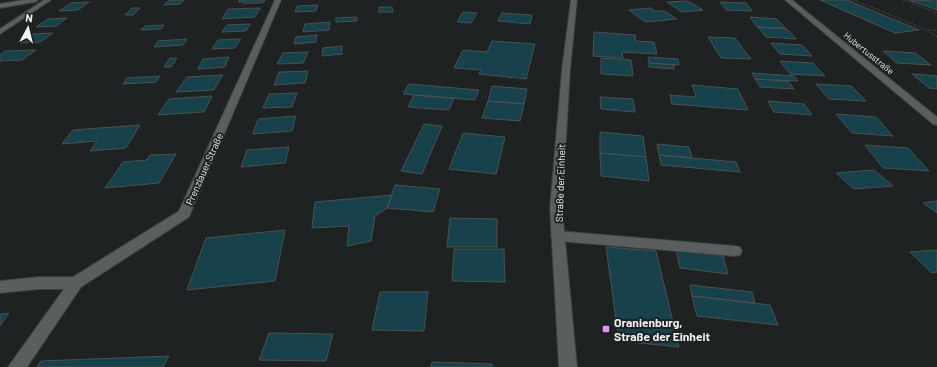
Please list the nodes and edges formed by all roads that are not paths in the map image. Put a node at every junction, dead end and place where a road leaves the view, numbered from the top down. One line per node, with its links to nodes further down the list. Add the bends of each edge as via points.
1 (35, 0): 6 (street)
2 (48, 0): 7 (street)
3 (278, 0): 11 (street, Prenzlauer Straße, via 184,214)
4 (574, 0): 9 (street, Straße der Einheit, via 566,70 557,200)
5 (788, 0): 8 (street, Hubertusstraße)
6 (0, 6)
7 (0, 32)
8 (937, 122)
9 (558, 236): 10 (street); 14 (street, Straße der Einheit)
10 (735, 250)
11 (76, 283): 12 (street); 13 (street, Prenzlauer Straße)
12 (0, 287)
13 (17, 367)
14 (568, 367)

